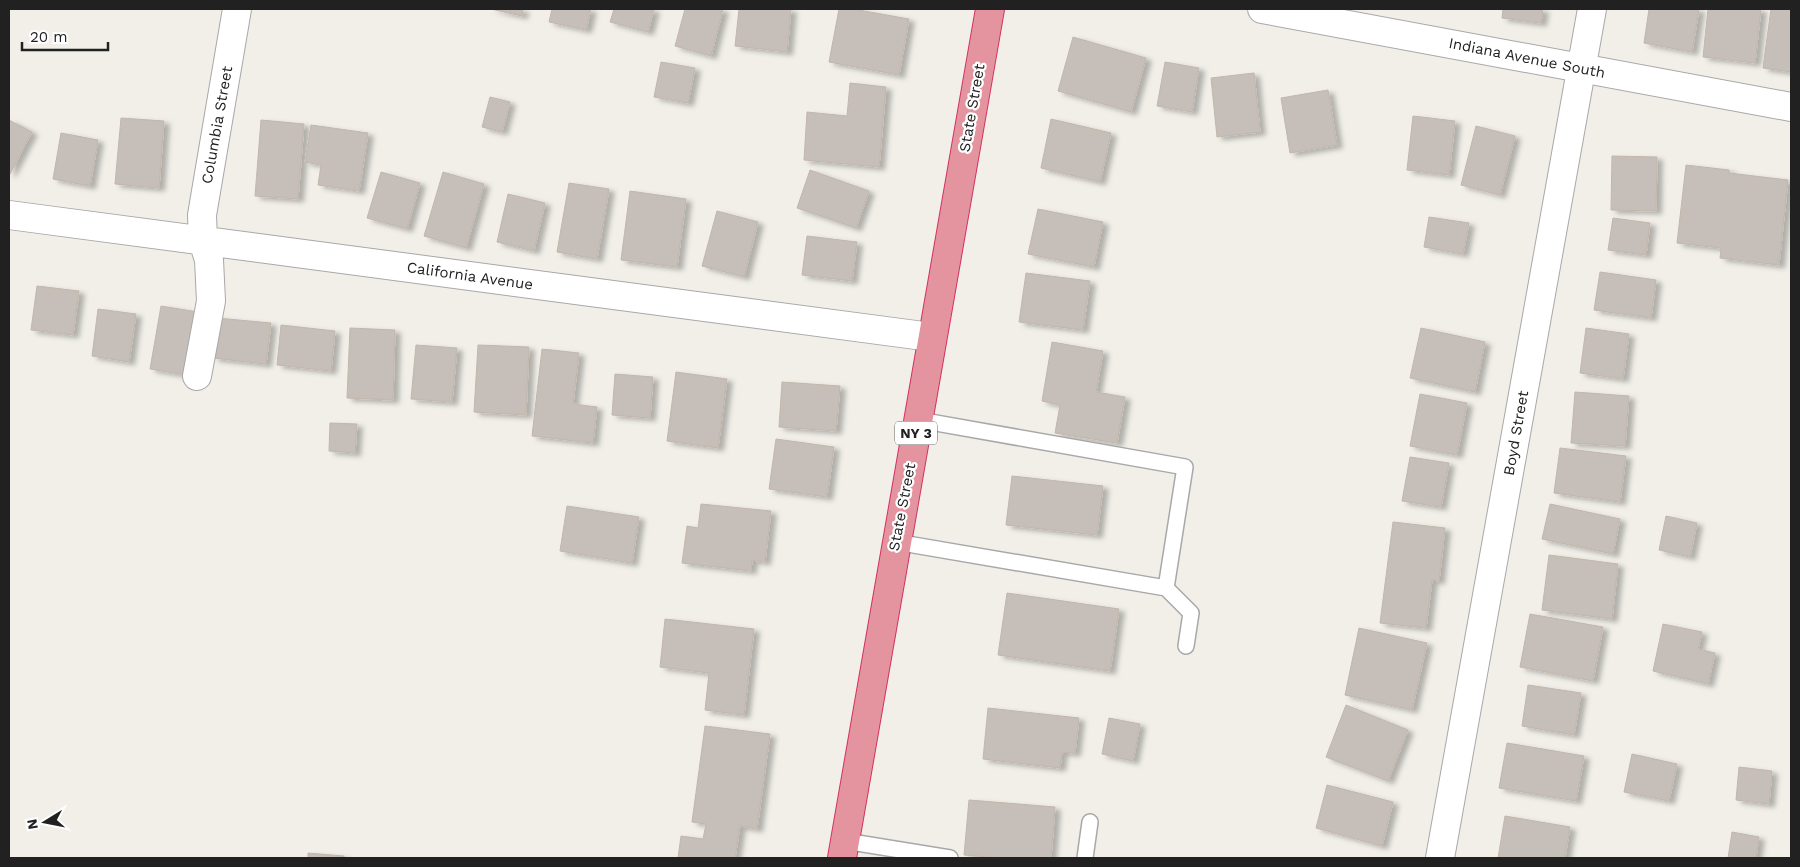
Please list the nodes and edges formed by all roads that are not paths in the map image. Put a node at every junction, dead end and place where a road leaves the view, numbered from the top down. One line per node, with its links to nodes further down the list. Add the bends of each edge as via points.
1 (237, 9): 8 (street, Columbia Street, via 202,215)
2 (990, 9): 9 (highway, State Street / NY 3)
3 (1262, 9): 5 (street, Indiana Avenue South)
4 (1592, 9): 5 (street, Boyd Street)
5 (1581, 69): 6 (street, Indiana Avenue South); 19 (street, Boyd Street)
6 (1791, 107)
7 (9, 215): 8 (street, California Avenue)
8 (204, 241): 9 (street, California Avenue); 10 (street, Columbia Street, via 209,260 211,301)
9 (931, 337): 11 (highway, State Street / NY 3)
10 (197, 376)
11 (918, 420): 12 (highway, State Street / NY 3); 13 (lane, via 1185,467)
12 (896, 542): 13 (lane); 16 (highway, State Street / NY 3)
13 (1166, 588): 14 (lane, via 1191,612)
14 (1186, 646)
15 (1090, 822): 18 (lane)
16 (844, 849): 17 (lane)
17 (950, 858)
18 (1085, 858)
19 (1440, 858)

